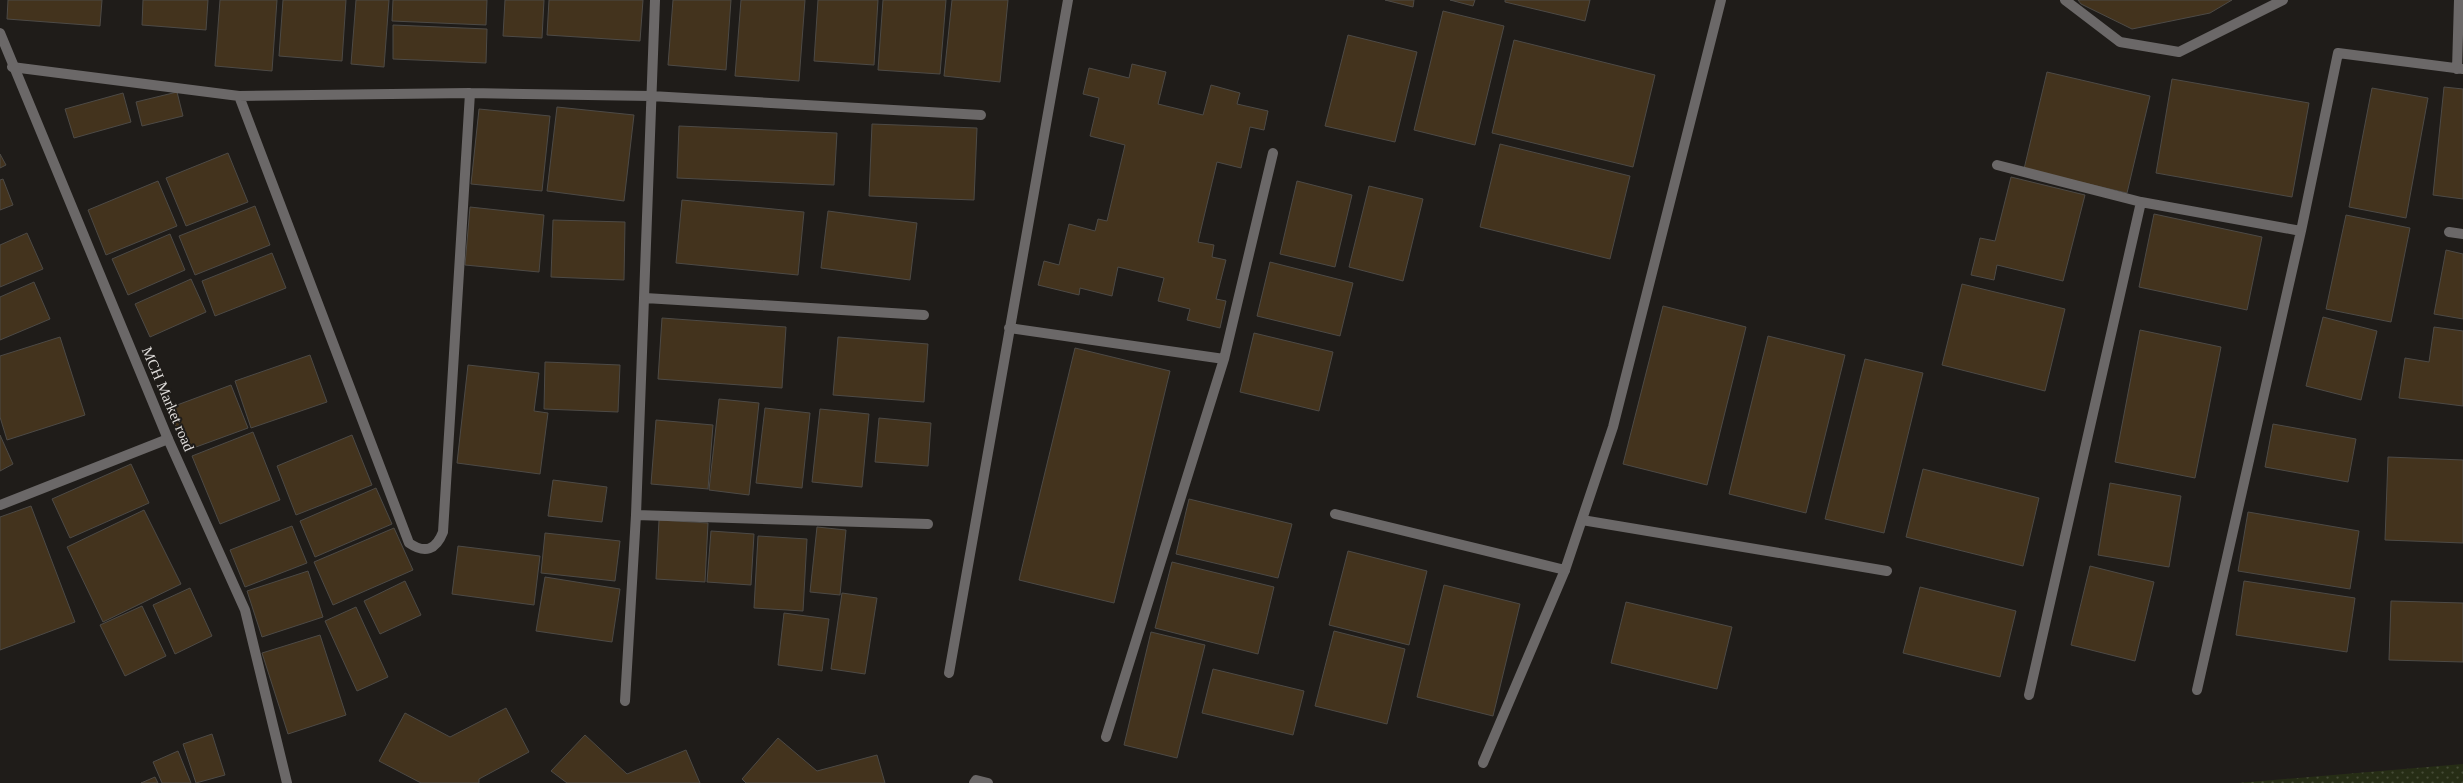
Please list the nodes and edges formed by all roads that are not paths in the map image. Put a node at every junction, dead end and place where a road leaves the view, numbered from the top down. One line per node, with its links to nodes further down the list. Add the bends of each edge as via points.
1 (655, 0): 12 (street)
2 (1068, 0): 22 (street)
3 (1722, 0): 28 (street, via 1612,427)
4 (2065, 0): 5 (street, via 2120,42 2179,52)
5 (2283, 0)
6 (2459, 0): 9 (street)
7 (0, 33): 8 (street, MCH Market road)
8 (12, 67): 11 (street); 24 (street, MCH Market road)
9 (2460, 69): 17 (street, via 2338,54)
10 (470, 93): 11 (street); 11 (street, via 444,532 439,543 428,550 408,543); 12 (street)
11 (239, 96)
12 (651, 96): 13 (street); 20 (street)
13 (981, 115)
14 (1273, 153): 23 (street)
15 (1997, 165): 16 (street)
16 (2141, 202): 17 (street); 34 (street)
17 (2301, 231): 33 (street)
18 (2449, 232): 19 (street)
19 (2463, 234)
20 (645, 298): 21 (street); 26 (street)
21 (924, 315)
22 (1009, 328): 23 (street); 32 (street)
23 (1224, 359): 36 (street)
24 (168, 439): 25 (street); 38 (street, MCH Market road, via 245,610)
25 (0, 505)
26 (636, 514): 29 (street); 35 (street)
27 (1335, 514): 30 (street)
28 (1582, 520): 30 (street); 31 (street)
29 (928, 524)
30 (1565, 570): 37 (street)
31 (1887, 571)
32 (949, 673)
33 (2196, 690)
34 (2029, 695)
35 (625, 701)
36 (1106, 737)
37 (1483, 763)
38 (287, 783)
39 (974, 783): 40 (street, via 976,780)
40 (988, 783)

